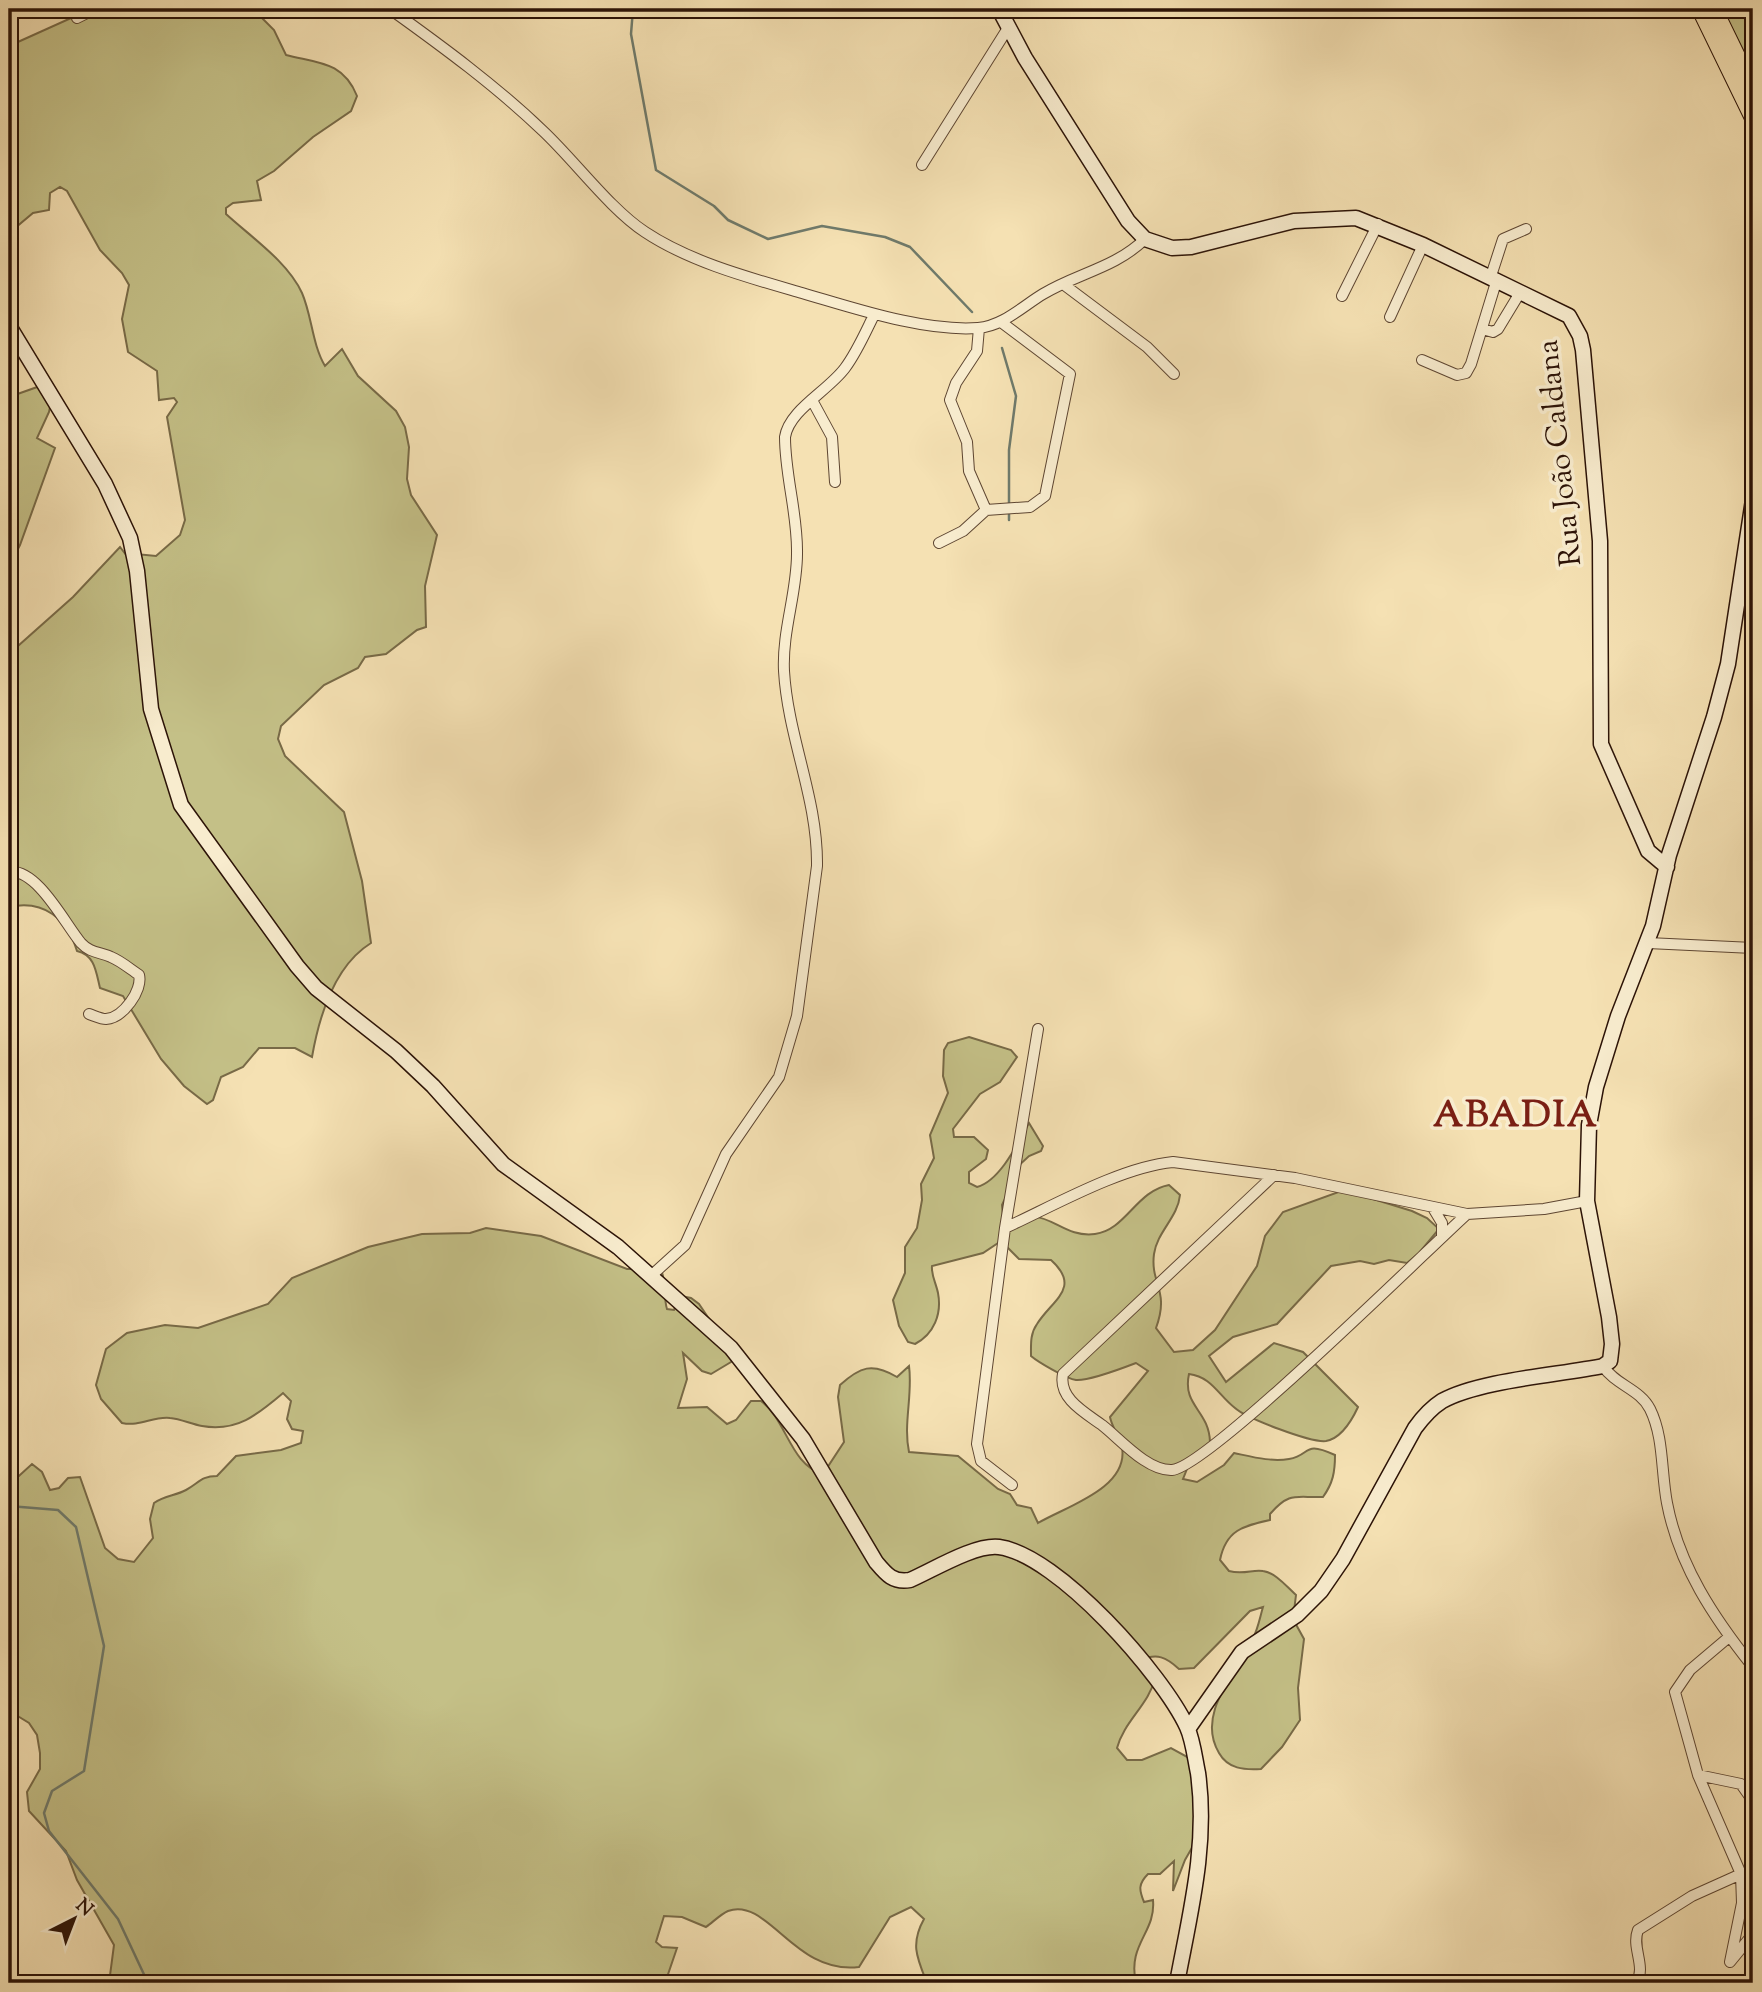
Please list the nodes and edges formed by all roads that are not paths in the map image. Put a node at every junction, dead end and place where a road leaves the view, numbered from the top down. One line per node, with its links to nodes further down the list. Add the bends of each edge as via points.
1 (95, 9): 6 (street)
2 (390, 9): 21 (street, via 460,59 542,130 642,230 726,269)
3 (999, 9): 7 (street)
4 (1700, 9): 8 (main road)
5 (1714, 9): 9 (main road)
6 (77, 18)
7 (1008, 28): 12 (street); 15 (street, via 1128,220)
8 (1725, 62): 10 (main road); 11 (main road)
9 (1753, 89)
10 (1753, 118)
11 (1753, 129)
12 (922, 165)
13 (1378, 224): 15 (street, Rua João Caldana, via 1356,218 1294,221 1191,247 1172,248); 16 (street, Rua João Caldana); 20 (street)
14 (1526, 229): 17 (street, via 1503,239)
15 (1145, 239): 18 (street, via 1120,260)
16 (1423, 245): 17 (street, Rua João Caldana); 22 (street)
17 (1494, 278): 19 (street, Rua João Caldana); 26 (street)
18 (1063, 285): 23 (street); 28 (street, via 1140,341)
19 (1521, 291): 26 (street, via 1498,330); 34 (street, Rua João Caldana, via 1563,310 1580,336 1600,541 1601,744 1643,840 1655,860)
20 (1342, 296)
21 (874, 315): 25 (street); 29 (street, via 844,370)
22 (1390, 317)
23 (1001, 321): 25 (street); 32 (street, via 1065,368 1071,379 1042,501 1030,507)
24 (9, 326): 47 (street, via 105,484 130,538 150,709 171,781 203,839 316,988 396,1051 503,1164)
25 (979, 328): 32 (street, via 977,351 950,400 967,442 969,471)
26 (1482, 329): 27 (street, via 1471,364 1462,376)
27 (1422, 360)
28 (1174, 374)
29 (813, 402): 30 (street, via 832,436); 47 (street, via 790,419 785,437 797,551 784,670 817,842 797,1016 779,1077 726,1154 685,1245)
30 (835, 482)
31 (1753, 500): 34 (street, via 1728,664)
32 (986, 510): 33 (street, via 963,531)
33 (939, 543)
34 (1668, 861): 36 (street)
35 (9, 872): 39 (street, via 28,878 41,890 89,950 114,958 139,975 135,996 115,1016)
36 (1647, 943): 37 (street); 42 (street, via 1596,1087 1588,1137)
37 (1750, 948): 38 (street)
38 (1753, 956)
39 (89, 1014)
40 (1038, 1029): 45 (street)
41 (1274, 1175): 43 (street); 45 (street, via 1172,1162 1153,1164); 46 (street, via 1063,1374 1066,1394 1077,1407 1164,1470 1182,1468 1231,1432)
42 (1587, 1201): 44 (street); 48 (street, via 1612,1344 1612,1355)
43 (1433, 1208): 44 (street); 46 (street)
44 (1467, 1214): 46 (street)
45 (1004, 1228): 49 (street, via 977,1444 981,1461)
46 (1442, 1237)
47 (652, 1275): 52 (street, via 732,1348 772,1397 885,1572 896,1581 910,1580 988,1547 1023,1556 1097,1610 1169,1695)
48 (1603, 1366): 50 (street, via 1650,1409 1676,1541 1688,1572); 52 (street, via 1479,1389 1428,1411 1321,1591 1297,1615 1242,1652)
49 (1012, 1485)
50 (1729, 1637): 51 (street); 53 (street, via 1689,1670 1675,1692)
51 (1753, 1667)
52 (1188, 1729): 57 (street, via 1198,1773 1201,1852)
53 (1698, 1774): 54 (street, via 1741,1784); 55 (street)
54 (1753, 1801)
55 (1741, 1874): 56 (street, via 1742,1903 1729,1962); 58 (street, via 1692,1896 1638,1930 1641,1972)
56 (1753, 1934)
57 (1177, 1983)
58 (1636, 1983)

